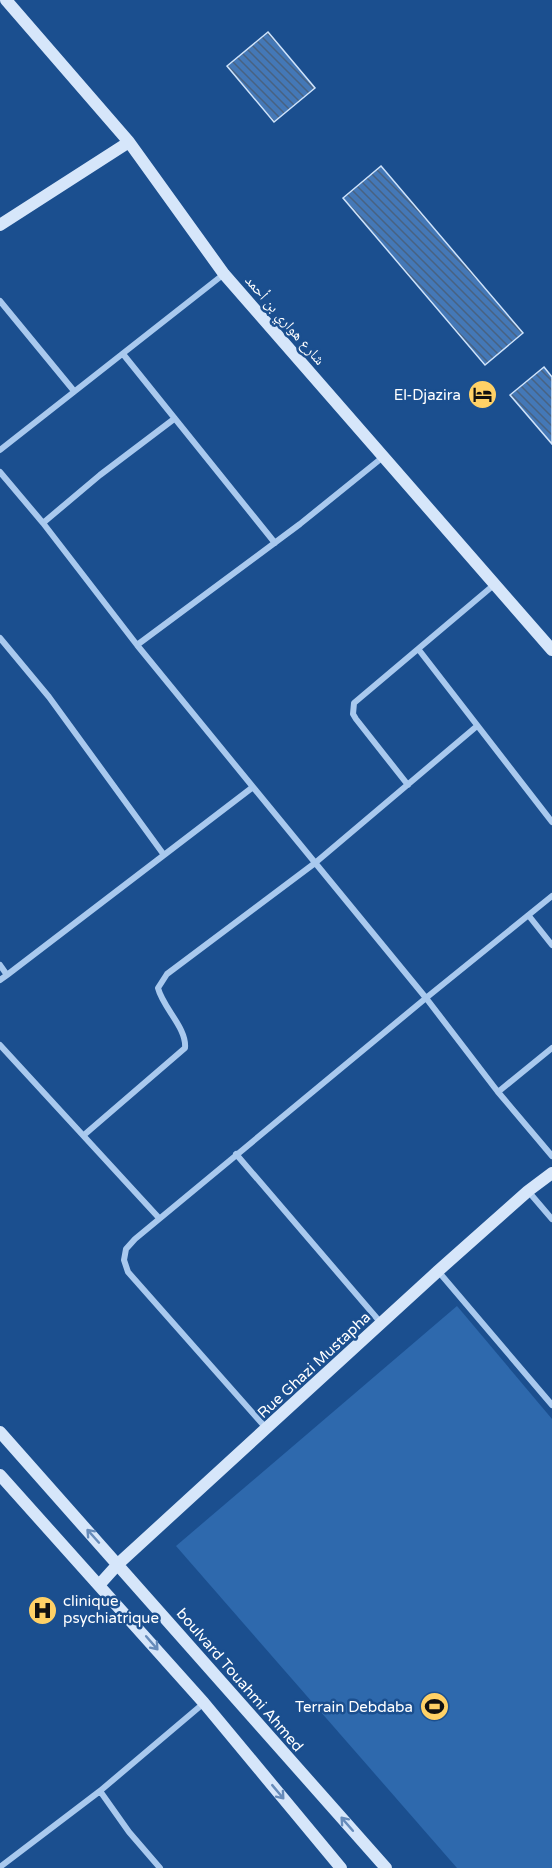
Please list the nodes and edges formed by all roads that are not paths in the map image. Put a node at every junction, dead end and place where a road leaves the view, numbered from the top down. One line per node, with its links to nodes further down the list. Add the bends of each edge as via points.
1 (6, 0): 2 (main road, شارع هواري بن أحمد)
2 (129, 142): 3 (main road); 4 (main road, شارع هواري بن أحمد)
3 (0, 225)
4 (224, 274): 6 (street); 10 (main road, شارع هواري بن أحمد)
5 (0, 301): 7 (street)
6 (123, 354): 7 (street); 8 (street)
7 (74, 391): 9 (street)
8 (174, 419): 12 (street); 13 (street)
9 (0, 450)
10 (382, 457): 13 (street); 14 (main road, شارع هواري بن أحمد)
11 (0, 472): 12 (street)
12 (43, 523): 16 (street)
13 (274, 543): 16 (street)
14 (495, 584): 17 (street); 18 (main road, شارع هواري بن أحمد)
15 (0, 638): 23 (street, via 49,697)
16 (136, 645): 21 (street)
17 (419, 650): 19 (street); 20 (street, via 359,698 353,708 356,719)
18 (552, 650)
19 (477, 726): 20 (street); 22 (street)
20 (408, 785): 24 (street)
21 (253, 787): 23 (street); 24 (street)
22 (552, 822)
23 (165, 855): 29 (street)
24 (315, 863): 31 (street); 35 (street, via 160,982 160,999 184,1037 185,1048)
25 (552, 896): 26 (street)
26 (529, 916): 27 (street); 31 (street)
27 (552, 945)
28 (0, 965): 29 (street)
29 (8, 975): 30 (street)
30 (0, 980)
31 (426, 998): 34 (street); 36 (street)
32 (0, 1045): 35 (street)
33 (552, 1048): 34 (street)
34 (498, 1092): 37 (street)
35 (84, 1135): 40 (street)
36 (236, 1154): 40 (street); 43 (street)
37 (552, 1156)
38 (552, 1173): 39 (main road, Rue Ghazi Mustapha)
39 (528, 1191): 41 (street); 42 (main road, Rue Ghazi Mustapha)
40 (159, 1218): 45 (street, via 126,1250 128,1272)
41 (552, 1220)
42 (438, 1271): 43 (main road, Rue Ghazi Mustapha); 44 (street)
43 (381, 1323): 45 (main road, Rue Ghazi Mustapha)
44 (552, 1405)
45 (267, 1429): 48 (main road, Rue Ghazi Mustapha)
46 (0, 1432): 48 (main road, boulvard Touahmi Ahmed, one-way to 46)
47 (0, 1475): 49 (main road)
48 (118, 1564): 49 (main road, Rue Ghazi Mustapha); 55 (main road, boulvard Touahmi Ahmed, one-way to 48)
49 (100, 1584): 50 (main road, one-way to 50)
50 (204, 1703): 51 (street); 54 (main road, one-way to 54)
51 (100, 1791): 52 (street); 53 (street)
52 (0, 1867)
53 (160, 1868)
54 (341, 1868)
55 (386, 1868)

